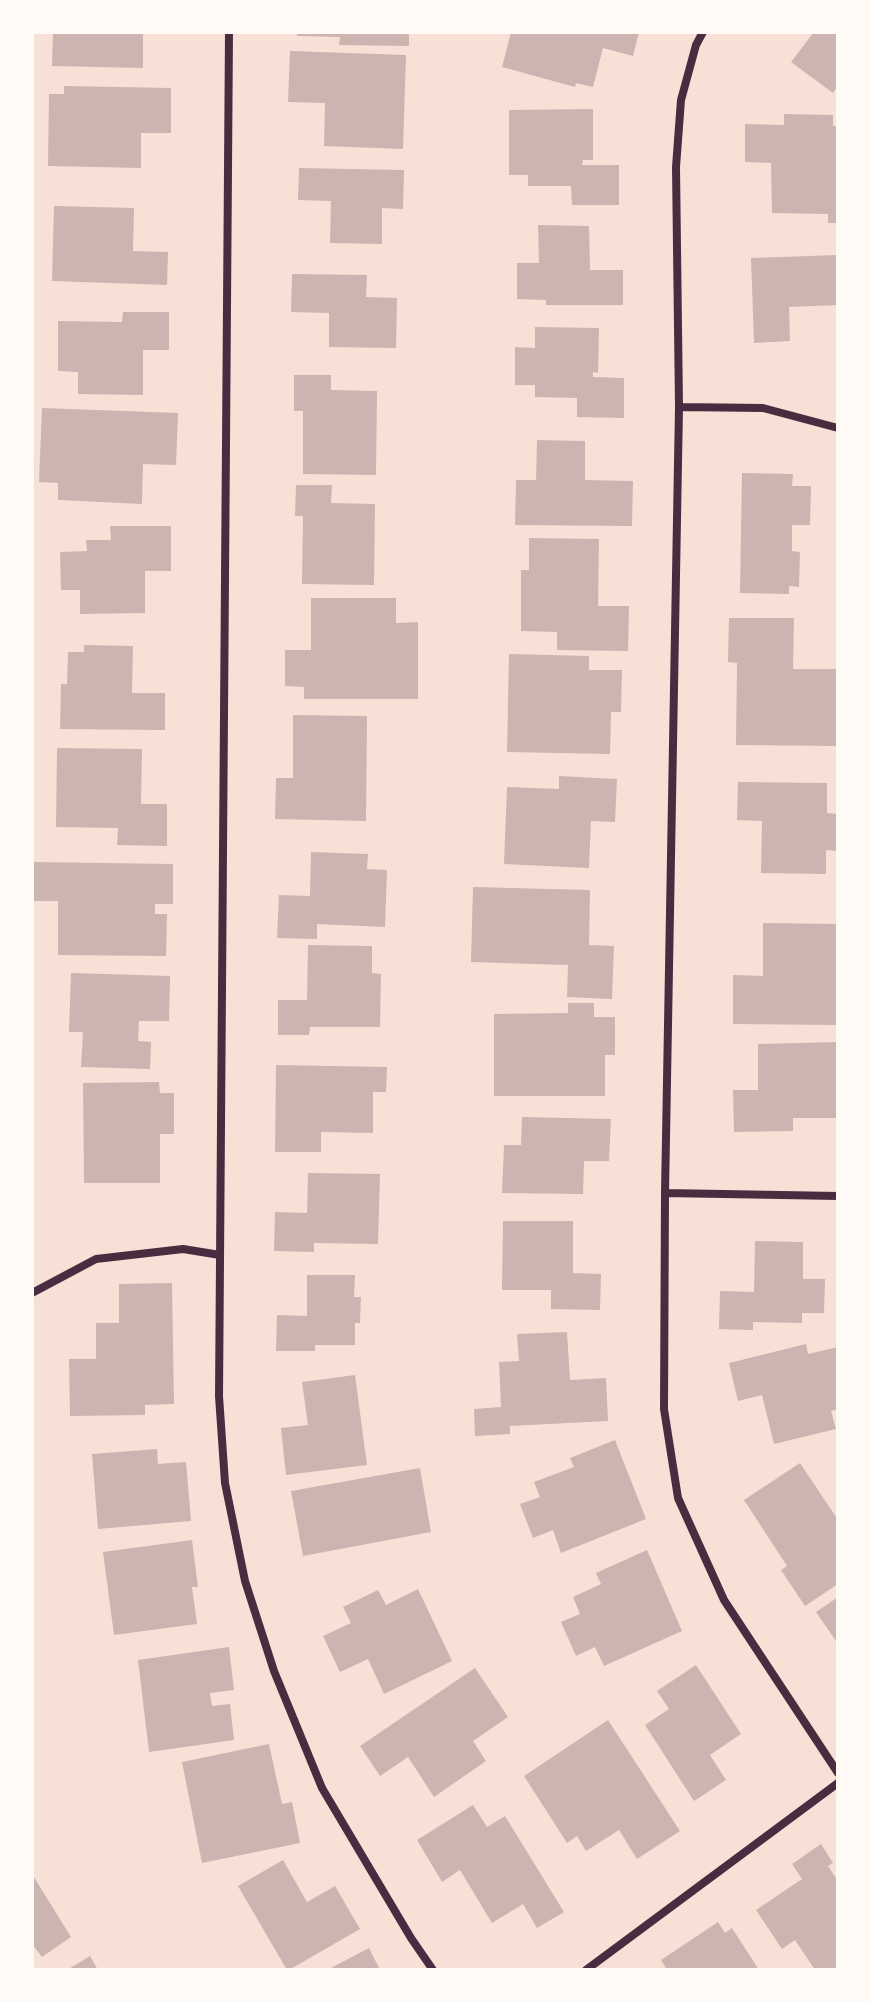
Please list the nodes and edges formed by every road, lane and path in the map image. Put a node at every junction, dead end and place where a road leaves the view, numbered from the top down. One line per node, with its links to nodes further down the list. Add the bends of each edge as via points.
1 (229, 32): 7 (street)
2 (703, 32): 3 (street, via 681,100 676,167)
3 (679, 407): 4 (street, via 763,408); 5 (street)
4 (838, 428)
5 (665, 1193): 6 (street); 9 (street, via 664,1409 678,1498 724,1600)
6 (838, 1196)
7 (220, 1255): 8 (street, via 183,1249 96,1259); 11 (street, via 219,1396 225,1483 245,1581 274,1671 322,1788)
8 (32, 1293)
9 (838, 1773)
10 (838, 1783): 12 (street)
11 (433, 1970)
12 (586, 1970)

